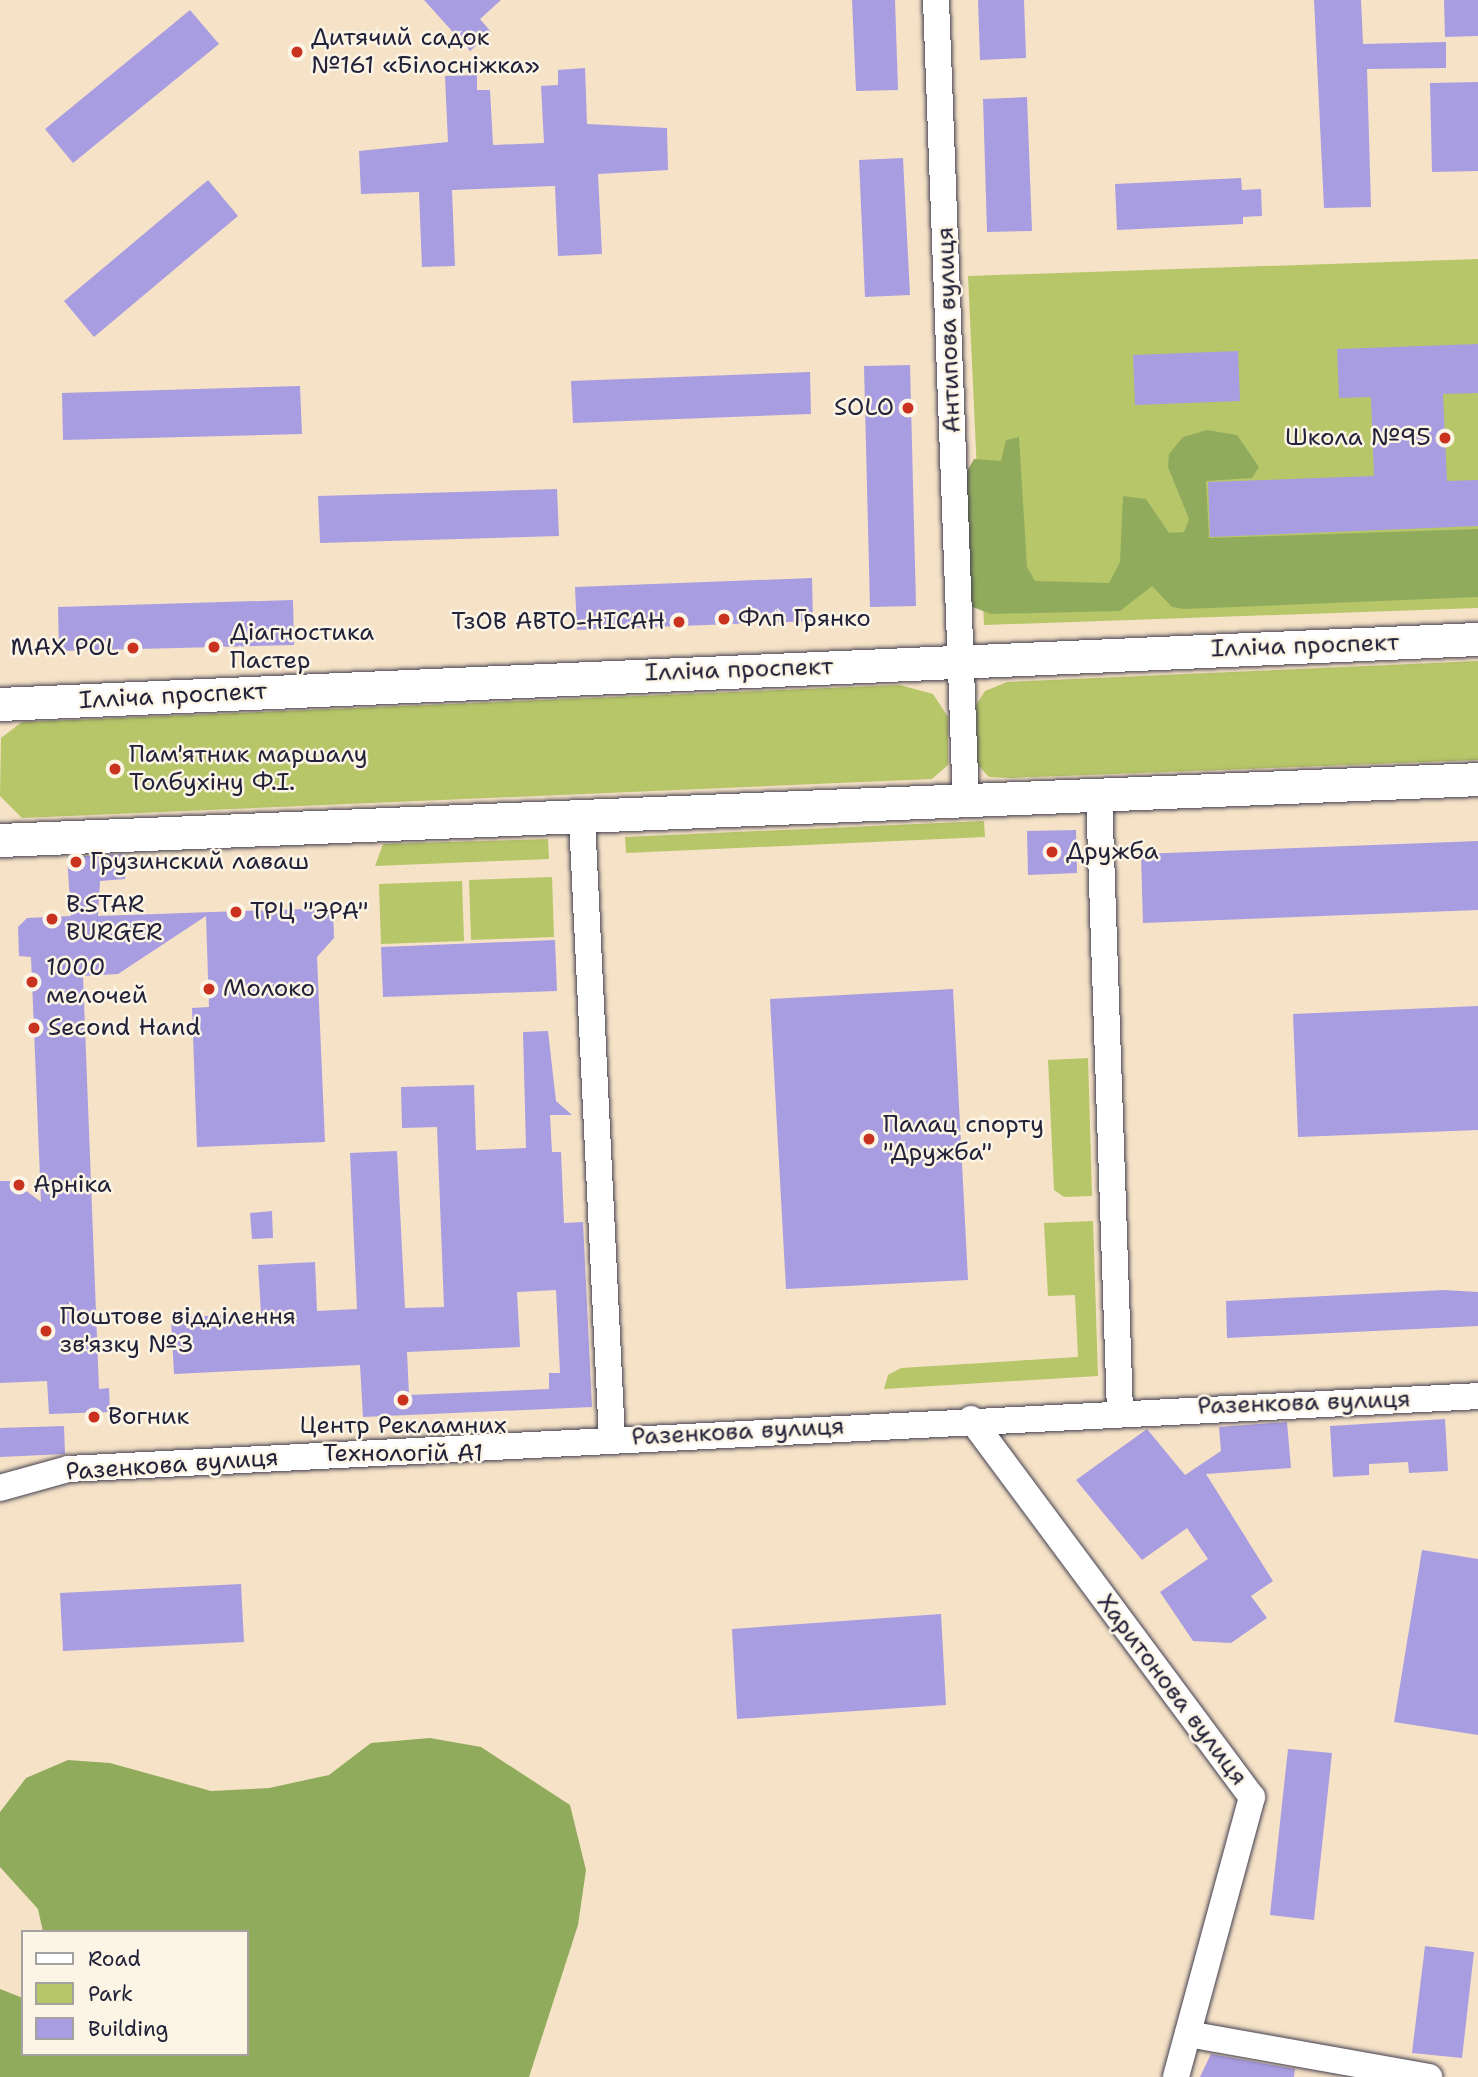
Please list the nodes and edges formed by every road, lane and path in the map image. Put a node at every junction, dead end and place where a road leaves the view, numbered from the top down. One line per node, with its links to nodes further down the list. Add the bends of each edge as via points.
1 (936, 0): 3 (street, Антипова вулиця)
2 (1478, 639): 3 (main road, Ілліча проспект)
3 (959, 660): 4 (main road, Ілліча проспект); 7 (street, Антипова вулиця)
4 (0, 704)
5 (1478, 779): 6 (main road)
6 (1099, 795): 7 (main road); 11 (street)
7 (966, 802): 8 (main road)
8 (582, 819): 9 (main road); 13 (street)
9 (0, 840)
10 (1478, 1396): 11 (street, Разенкова вулиця)
11 (1120, 1410): 12 (street, Разенкова вулиця)
12 (971, 1419): 13 (street, Разенкова вулиця); 15 (street, Харитонова вулиця, via 1252,1797)
13 (612, 1439): 14 (street, Разенкова вулиця, via 68,1469)
14 (0, 1488)
15 (1188, 2034): 16 (street, Харитонова вулиця); 17 (street)
16 (1176, 2077)
17 (1429, 2077)

